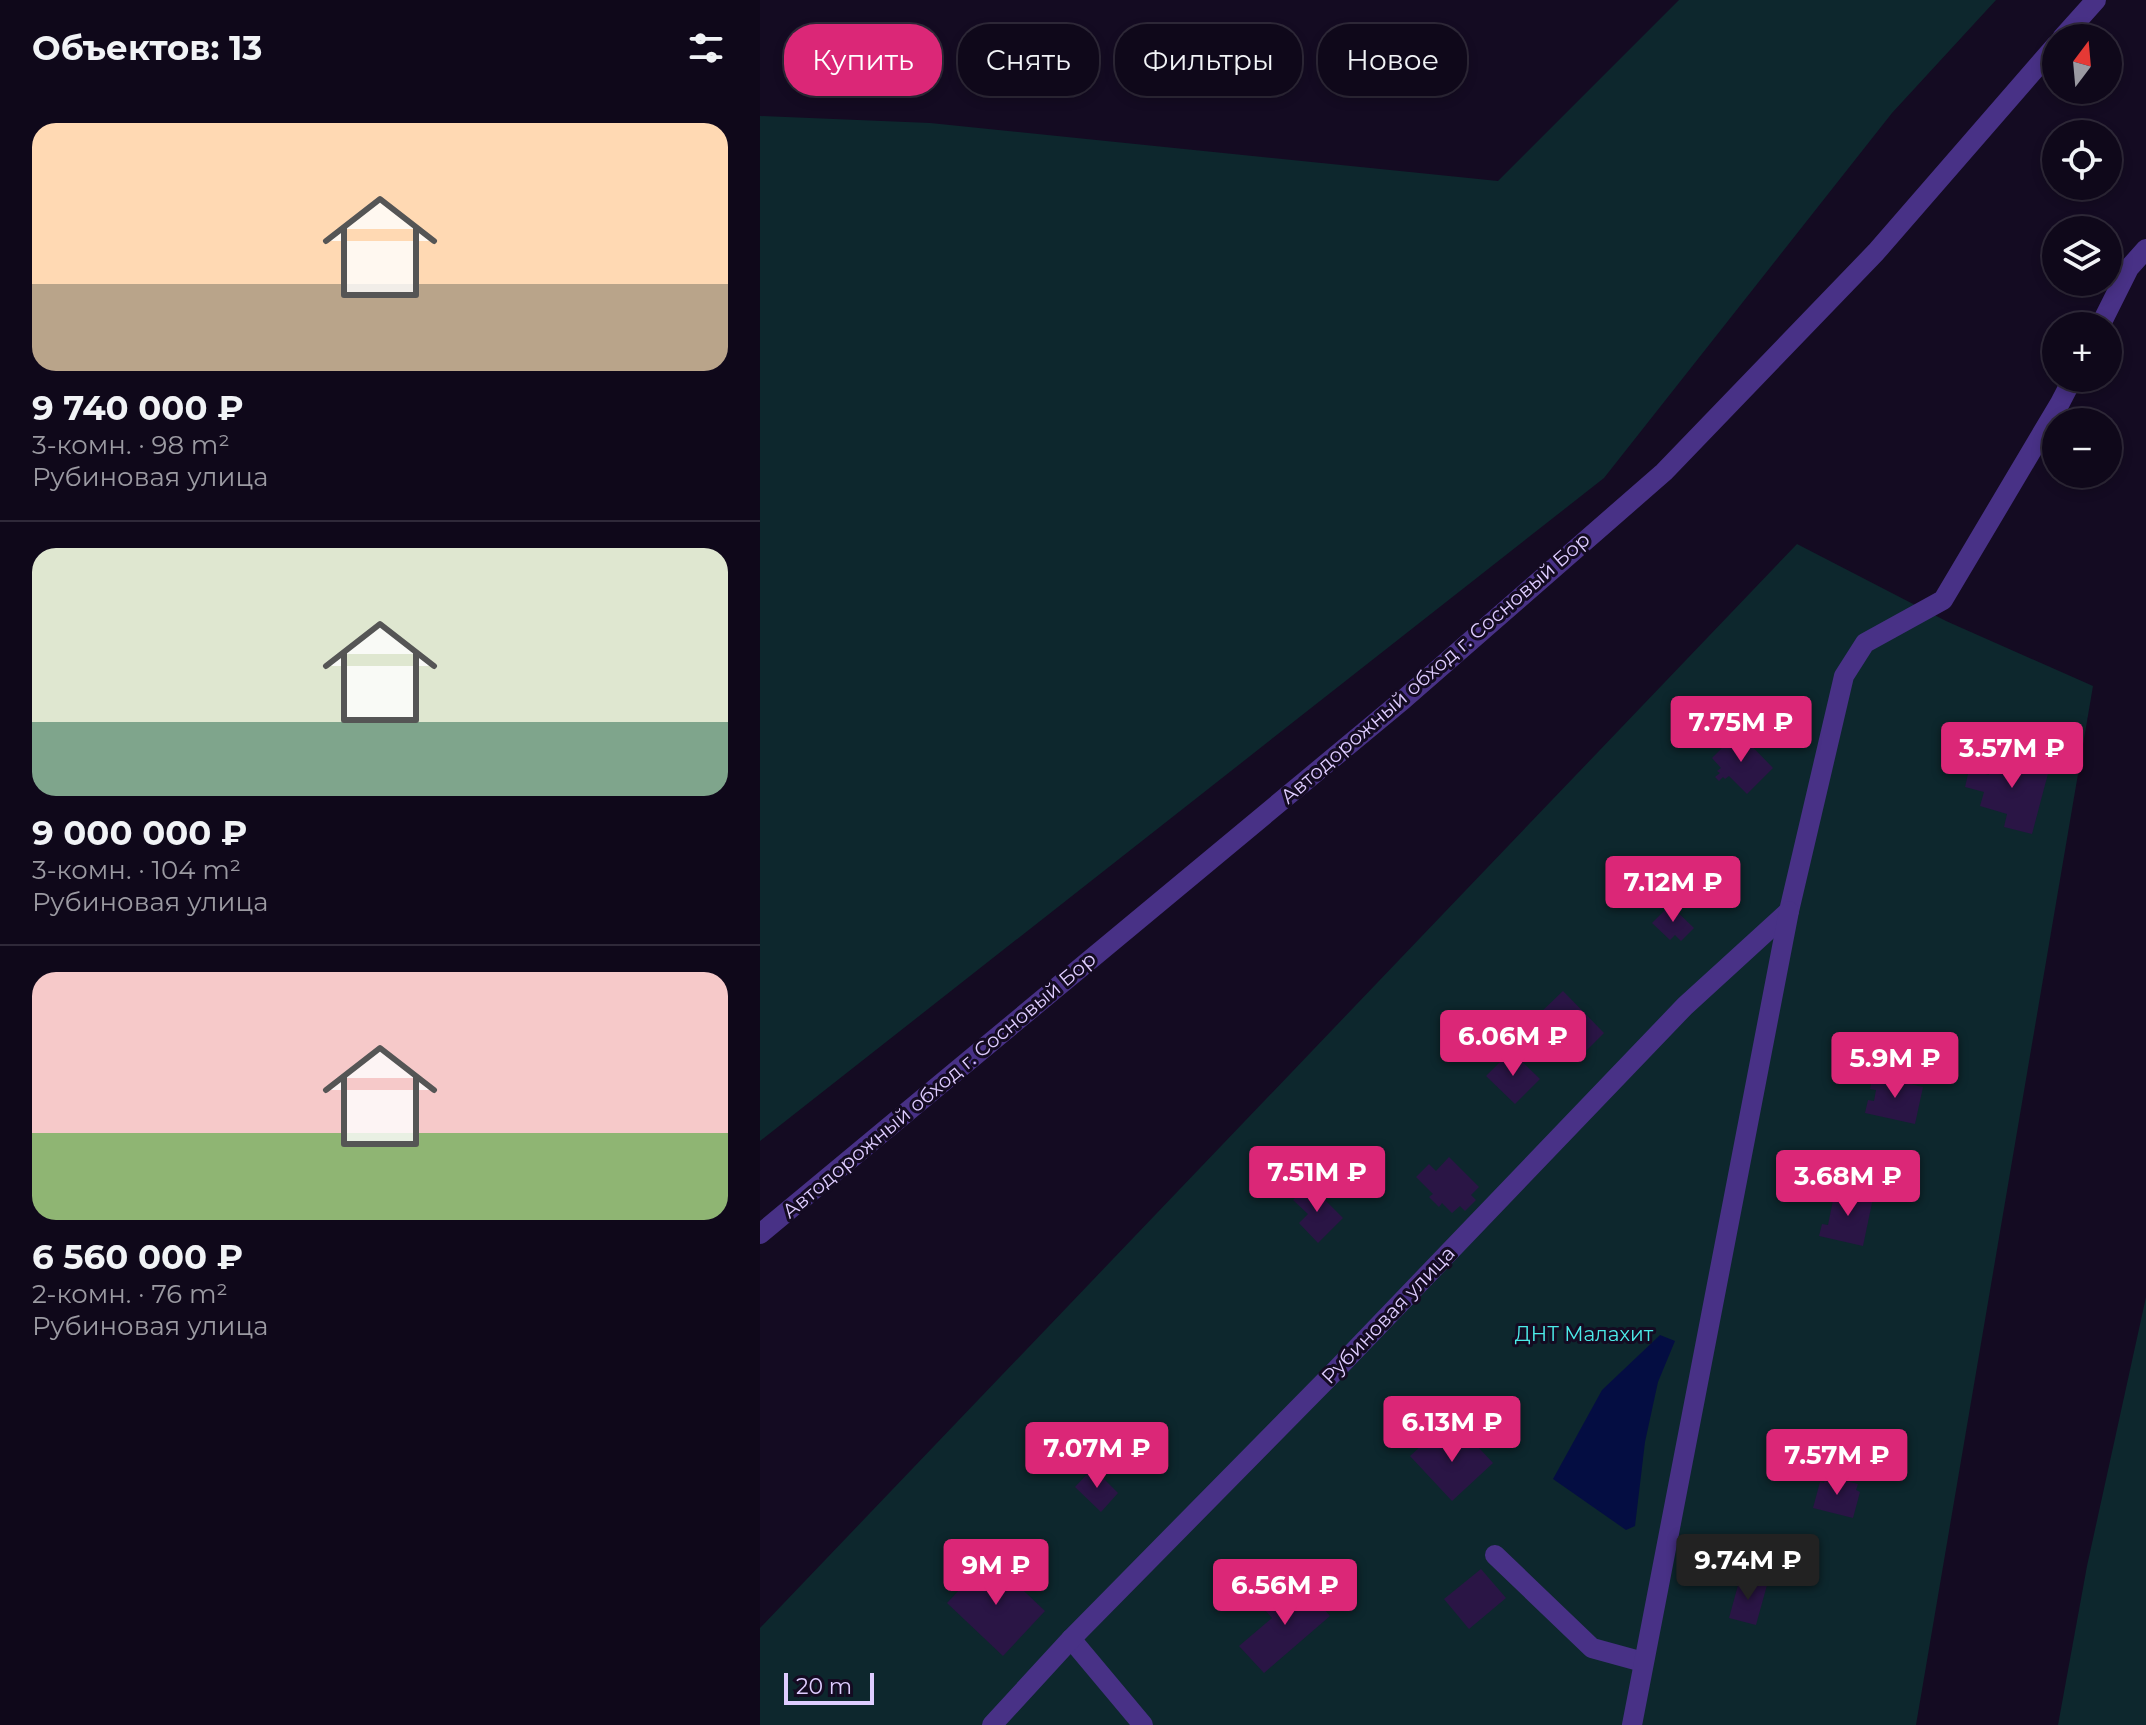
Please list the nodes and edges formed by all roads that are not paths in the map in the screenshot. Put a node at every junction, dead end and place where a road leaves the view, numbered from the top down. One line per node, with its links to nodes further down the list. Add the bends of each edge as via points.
1 (2096, 0): 2 (street)
2 (2075, 24)
3 (2042, 61): 8 (street, Автодорожный обход г. Сосновый Бор, via 1876,252 1664,472 1404,699)
4 (2146, 249): 5 (street, via 2129,268)
5 (2107, 312)
6 (2066, 392): 7 (street, via 1943,600 1865,643 1844,676)
7 (1789, 911): 10 (street, Рубиновая улица, via 1685,1006); 11 (street)
8 (760, 1234)
9 (1495, 1555): 11 (street, via 1592,1648)
10 (1071, 1639): 12 (street, Рубиновая улица); 13 (street)
11 (1643, 1662): 14 (street)
12 (992, 1725)
13 (1143, 1725)
14 (1632, 1725)

